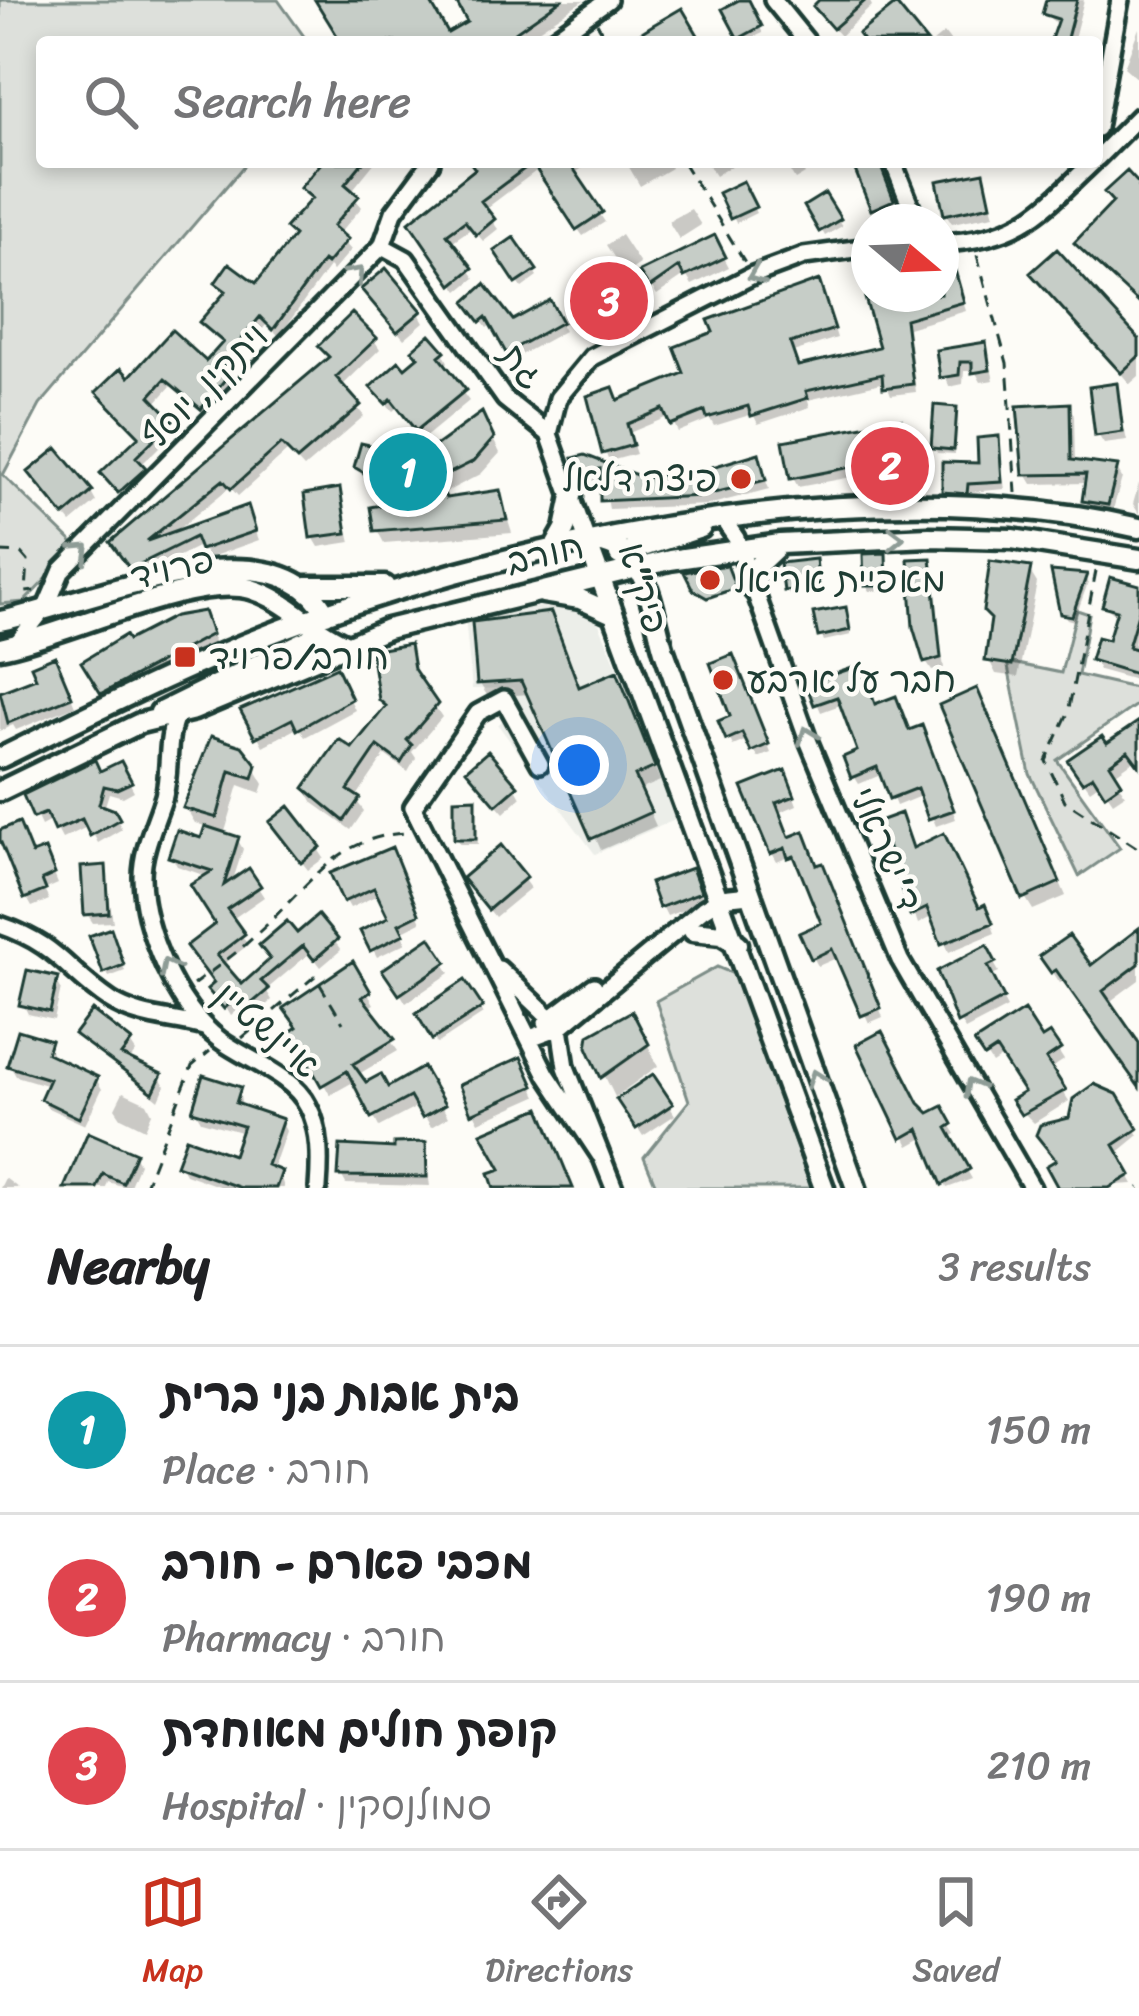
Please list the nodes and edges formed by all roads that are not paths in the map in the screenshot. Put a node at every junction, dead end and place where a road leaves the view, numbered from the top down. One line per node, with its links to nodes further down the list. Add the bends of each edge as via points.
1 (608, 0): 4 (street)
2 (773, 0): 5 (street)
3 (1120, 0): 6 (street)
4 (557, 36)
5 (803, 36)
6 (1103, 101)
7 (1139, 116): 9 (street)
8 (1103, 122): 9 (street)
9 (1122, 134): 10 (street)
10 (1103, 151)
11 (427, 168): 16 (street, ויתקין, יוסף, via 394,212)
12 (895, 168): 14 (street)
13 (1085, 168): 15 (street, via 1022,225)
14 (910, 204)
15 (959, 242)
16 (382, 246): 18 (street, גת, via 406,259 505,399); 36 (street, ויתקין, יוסף, one-way to 16, via 62,570)
17 (851, 250): 18 (street, one-way to 18, via 753,274 592,357 558,398)
18 (549, 434): 19 (street, גת)
19 (572, 496): 22 (street, גת); 25 (main road)
20 (722, 518): 21 (main road, חורב, via 842,508 1017,510); 22 (main road, חורב); 24 (street, ד'ישראלי); 26 (main road)
21 (1139, 528)
22 (587, 541): 25 (main road, חורב); 26 (main road, פיק"א); 29 (main road, פיק"א)
23 (780, 544): 24 (main road, חורב); 27 (main road, חורב, one-way to 27, via 1012,539); 33 (main road, via 761,560)
24 (740, 549): 28 (main road, חורב); 33 (street, ד'ישראלי)
25 (552, 552): 30 (main road, חורב)
26 (632, 558): 28 (main road, חורב); 29 (main road, חורב); 35 (main road, פיק"א)
27 (1139, 559)
28 (670, 560): 35 (main road)
29 (599, 575): 34 (main road, חורב); 37 (main road, פיק"א)
30 (438, 581): 31 (main road, via 335,590); 39 (main road, חורב)
31 (295, 582): 36 (main road, פרויד, via 240,565 204,568); 39 (main road, פרויד, via 316,597)
32 (254, 590): 39 (main road, פרויד); 40 (main road, via 269,606); 42 (main road, פרויד, via 198,589)
33 (754, 590): 66 (street, ד'ישראלי, one-way to 33, via 900,960)
34 (520, 594): 37 (main road, via 570,597); 41 (main road, חורב)
35 (651, 607): 48 (main road, פיק"א)
36 (42, 613): 38 (main road, פרויד); 42 (street, ויתקין, יוסף)
37 (614, 614): 49 (main road, פיק"א)
38 (0, 620)
39 (319, 622): 40 (main road, חורב); 41 (main road, פרויד); 44 (main road)
40 (267, 636): 45 (main road, חורב)
41 (347, 645): 43 (main road, חורב)
42 (8, 646)
43 (178, 715): 44 (main road, חורב); 59 (street, איינשטיין, one-way to 43, via 152,929 142,874)
44 (140, 723): 47 (main road, חורב)
45 (0, 758)
46 (540, 764): 54 (street, via 504,699 478,713 413,808)
47 (0, 791)
48 (749, 895): 49 (street); 65 (main road, פיק"א, one-way to 48)
49 (724, 907): 51 (street); 52 (street); 53 (main road, פיק"א)
50 (0, 926): 59 (street, via 46,944 131,1012)
51 (693, 931): 52 (street); 53 (main road)
52 (665, 940): 55 (street)
53 (738, 944): 64 (main road, פיק"א)
54 (495, 966): 56 (street); 60 (street)
55 (619, 974): 57 (street); 58 (street)
56 (527, 995): 57 (street); 58 (street)
57 (575, 998): 58 (street)
58 (555, 1023): 60 (street); 61 (street)
59 (206, 1028): 62 (street, איינשטיין, via 308,1103 318,1136)
60 (530, 1038): 61 (street)
61 (600, 1155): 63 (street)
62 (318, 1188)
63 (614, 1188)
64 (824, 1188)
65 (856, 1188)
66 (1032, 1188)

